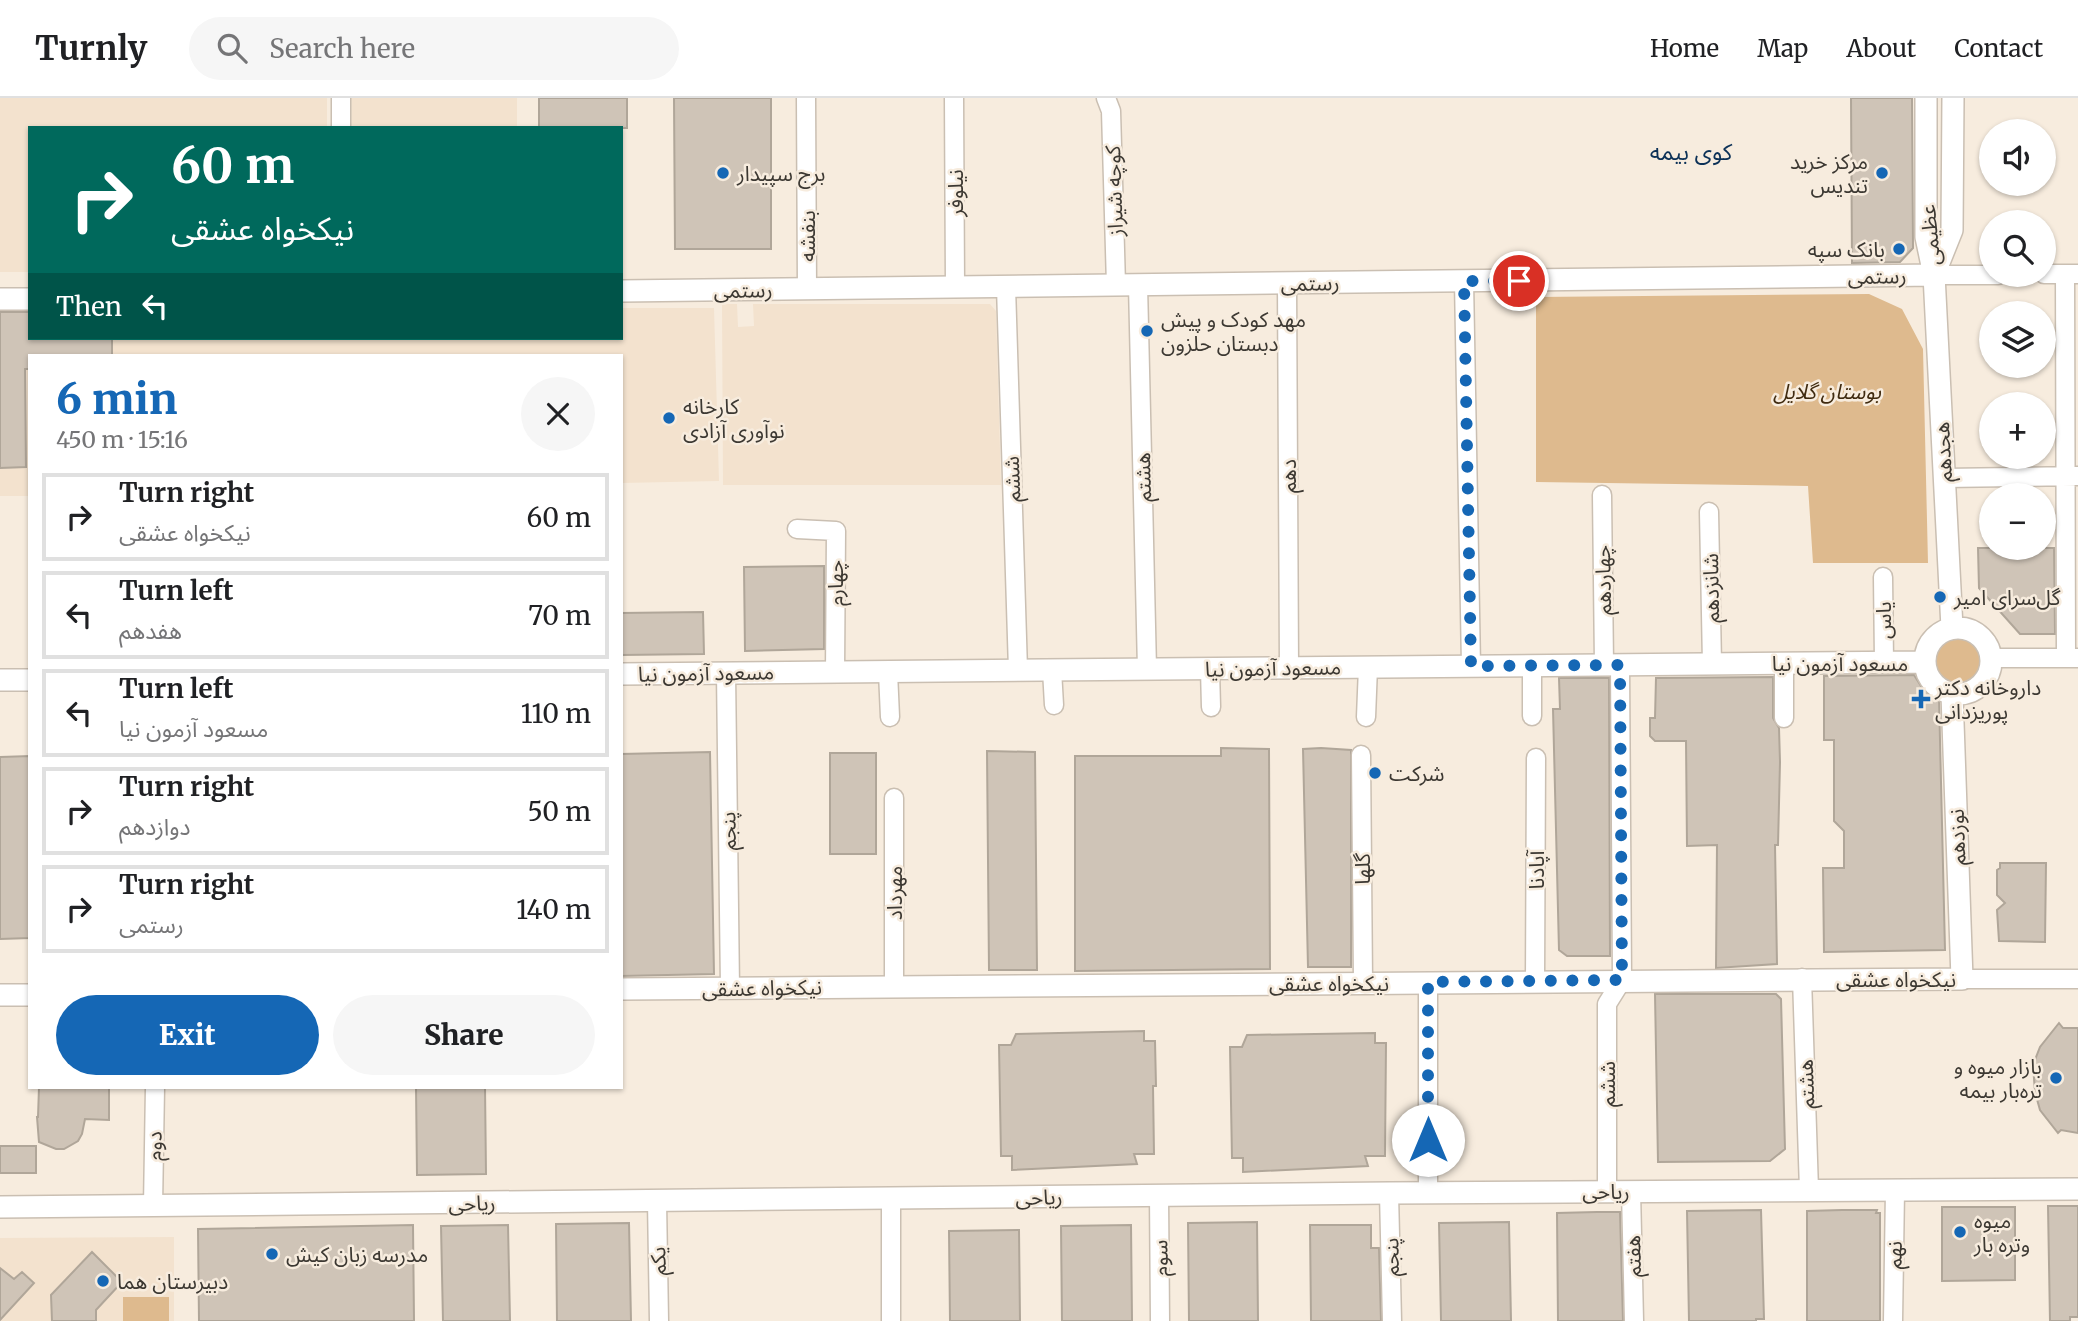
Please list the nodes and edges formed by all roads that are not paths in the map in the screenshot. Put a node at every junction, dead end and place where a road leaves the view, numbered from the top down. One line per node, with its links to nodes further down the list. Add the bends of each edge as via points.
1 (341, 98): 7 (street)
2 (806, 98): 17 (street, بنفشه)
3 (954, 98): 16 (street, نیلوفر)
4 (1106, 98): 13 (street, کوچه شیراز, via 1111,111)
5 (1926, 98): 9 (street, عظیمی, via 1926,237)
6 (1953, 98): 9 (street, عظیمی, via 1952,230)
7 (341, 126)
8 (2071, 274): 21 (street)
9 (1934, 275): 10 (street, رستمی); 11 (street, رستمی); 22 (street, هجدهم)
10 (1979, 275)
11 (1464, 281): 12 (street, رستمی); 36 (street)
12 (1287, 283): 14 (street, رستمی); 38 (street, دهم)
13 (1116, 285): 14 (street, رستمی); 15 (street, رستمی)
14 (1138, 285): 39 (street, هشتم)
15 (1006, 287): 16 (street, رستمی); 41 (street, ششم)
16 (955, 288): 17 (street, رستمی)
17 (807, 289): 18 (street, رستمی)
18 (623, 291)
19 (0, 299): 20 (street)
20 (28, 299)
21 (2072, 476): 22 (street); 29 (street)
22 (1944, 478): 27 (street, هجدهم)
23 (1602, 495): 35 (street, چهاردهم)
24 (1709, 512): 33 (street, شانزدهم)
25 (797, 529): 43 (street, چهارم, via 835,531)
26 (1883, 577): 30 (street, یاس)
27 (1952, 628): 28 (street, via 1974,631 1989,647); 31 (street, via 1932,640)
28 (1992, 658): 29 (street); 49 (street, via 1981,686 1962,695)
29 (2072, 658)
30 (1884, 662): 31 (street, مسعود آزمون نیا); 32 (street, مسعود آزمون نیا)
31 (1924, 662): 49 (street, via 1933,683)
32 (1784, 663): 33 (street, مسعود آزمون نیا); 55 (street)
33 (1712, 664): 35 (street, مسعود آزمون نیا)
34 (1532, 665): 35 (street, مسعود آزمون نیا); 36 (street, مسعود آزمون نیا); 52 (street)
35 (1612, 665): 62 (street, چهاردهم)
36 (1471, 666): 37 (street, مسعود آزمون نیا)
37 (1368, 667): 38 (street, مسعود آزمون نیا); 54 (street)
38 (1289, 668): 40 (street, مسعود آزمون نیا)
39 (1147, 669): 40 (street, مسعود آزمون نیا); 42 (street, مسعود آزمون نیا)
40 (1210, 669): 51 (street)
41 (1018, 670): 42 (street, مسعود آزمون نیا); 44 (street, مسعود آزمون نیا)
42 (1052, 670): 50 (street)
43 (835, 672): 44 (street, مسعود آزمون نیا); 45 (street, مسعود آزمون نیا)
44 (888, 672): 53 (street)
45 (726, 673): 46 (street, مسعود آزمون نیا); 67 (street, پنجم)
46 (623, 674)
47 (0, 680): 48 (street)
48 (28, 680)
49 (1952, 694): 60 (street, نوزدهم)
50 (1054, 705)
51 (1211, 707)
52 (1532, 716)
53 (890, 717)
54 (1366, 717)
55 (1784, 718)
56 (1361, 755): 64 (street, گلها)
57 (1536, 758): 63 (street, آپادنا)
58 (894, 798): 66 (street, مهرداد)
59 (1802, 978): 60 (street, نیکخواه عشقی); 62 (street, نیکخواه عشقی); 73 (street, هشتم)
60 (1962, 979): 61 (street, نیکخواه عشقی)
61 (2078, 979)
62 (1622, 980): 63 (street, نیکخواه عشقی); 75 (street, ششم, via 1607,1004)
63 (1535, 981): 65 (street, نیکخواه عشقی)
64 (1363, 982): 65 (street, نیکخواه عشقی); 66 (street, نیکخواه عشقی)
65 (1428, 982): 78 (street)
66 (894, 987): 67 (street, نیکخواه عشقی)
67 (730, 988): 68 (street, نیکخواه عشقی)
68 (623, 989)
69 (0, 995): 70 (street)
70 (28, 995)
71 (155, 1089): 82 (street, دوم)
72 (2078, 1189): 74 (street, ریاحی)
73 (1809, 1190): 74 (street, ریاحی); 76 (street, ریاحی)
74 (1895, 1190): 89 (street, نهم)
75 (1607, 1191): 76 (street, ریاحی); 78 (street, ریاحی)
76 (1631, 1191): 88 (street, هفتم)
77 (1389, 1193): 78 (street, ریاحی); 79 (street, ریاحی); 87 (street, پنجم)
78 (1428, 1193)
79 (1159, 1195): 80 (street, ریاحی); 86 (street, سوم)
80 (891, 1198): 81 (street, ریاحی); 85 (street)
81 (657, 1201): 82 (street, ریاحی); 84 (street, یکم)
82 (153, 1206): 83 (street, ریاحی)
83 (0, 1207)
84 (659, 1321)
85 (891, 1321)
86 (1160, 1321)
87 (1392, 1321)
88 (1634, 1321)
89 (1894, 1321)

